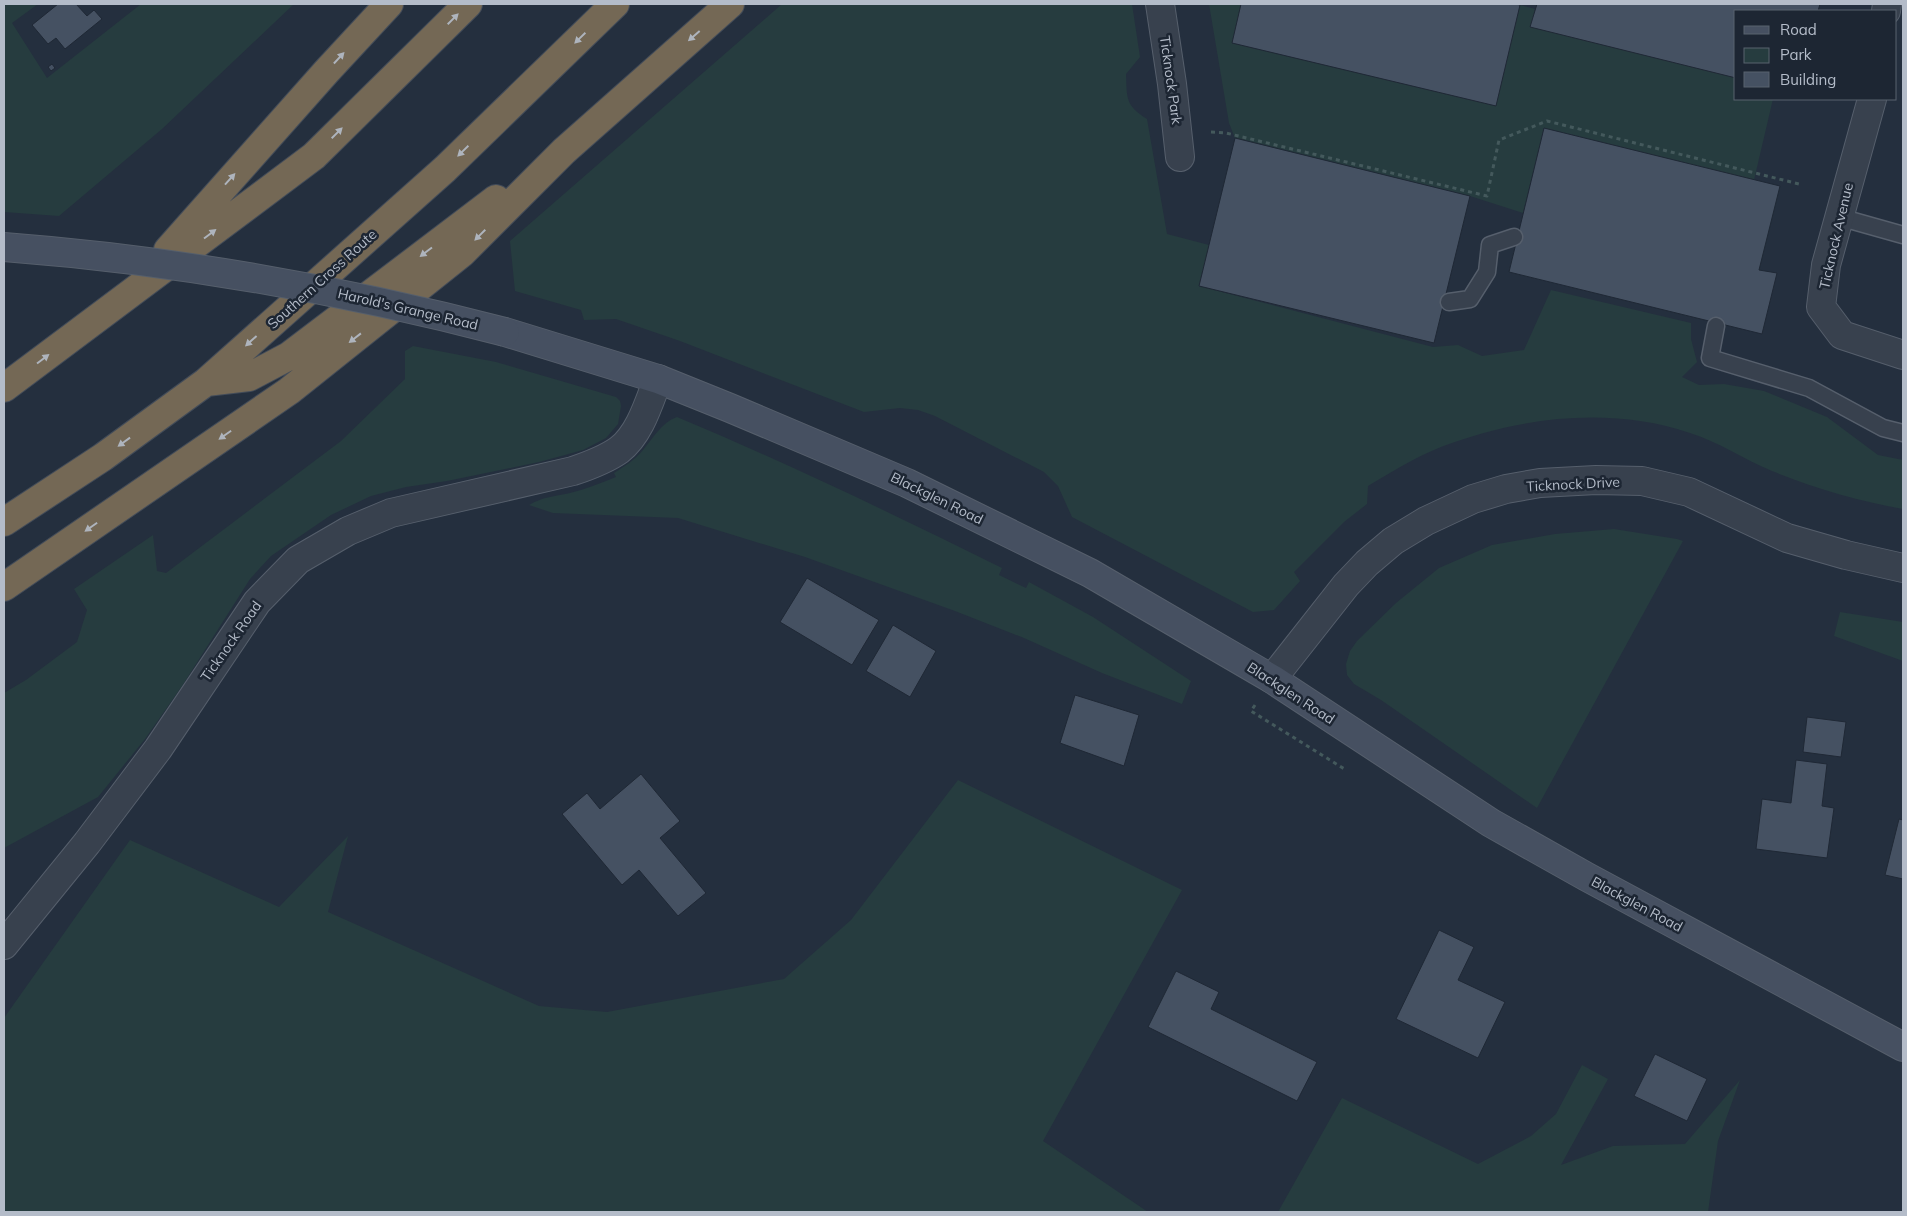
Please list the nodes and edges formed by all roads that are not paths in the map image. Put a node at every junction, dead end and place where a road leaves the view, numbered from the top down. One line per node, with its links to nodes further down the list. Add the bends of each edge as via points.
1 (389, 4): 13 (highway, one-way to 1)
2 (468, 4): 13 (highway, one-way to 2, via 314,156)
3 (615, 4): 18 (highway, Southern Cross Route, one-way to 18, via 445,169)
4 (730, 4): 7 (highway, one-way to 7)
5 (1160, 4): 8 (street, Ticknock Park)
6 (1872, 100): 9 (street, Ticknock Avenue)
7 (564, 151): 18 (highway, one-way to 18, via 289,356 249,377); 23 (highway, one-way to 23, via 462,253 288,391)
8 (1180, 157)
9 (1839, 217): 10 (lane); 16 (street, Ticknock Avenue, via 1826,266 1821,307 1842,335)
10 (1903, 235)
11 (1514, 237): 14 (lane, via 1490,245 1488,272 1470,299)
12 (4, 247): 17 (street, Harold's Grange Road, bridge, via 128,258 276,281 418,310 505,332)
13 (128, 294): 19 (highway, one-way to 13)
14 (1449, 302)
15 (1716, 326): 20 (lane, via 1710,358 1809,388 1883,428)
16 (1903, 355)
17 (658, 379): 24 (street, Blackglen Road, via 908,483 1090,573); 25 (street, Ticknock Road, via 635,431 620,450 598,462 573,471 391,513 348,531 298,560 257,602 158,749 87,843)
18 (206, 382): 21 (highway, Southern Cross Route, one-way to 21, via 103,457)
19 (4, 388)
20 (1903, 433)
21 (4, 522)
22 (1903, 568): 24 (street, Ticknock Drive, via 1787,538 1689,492 1642,481 1596,480 1506,489 1473,499 1393,541 1346,585)
23 (4, 587)
24 (1272, 679): 26 (street, Blackglen Road, via 1491,823)
25 (4, 944)
26 (1903, 1047)

